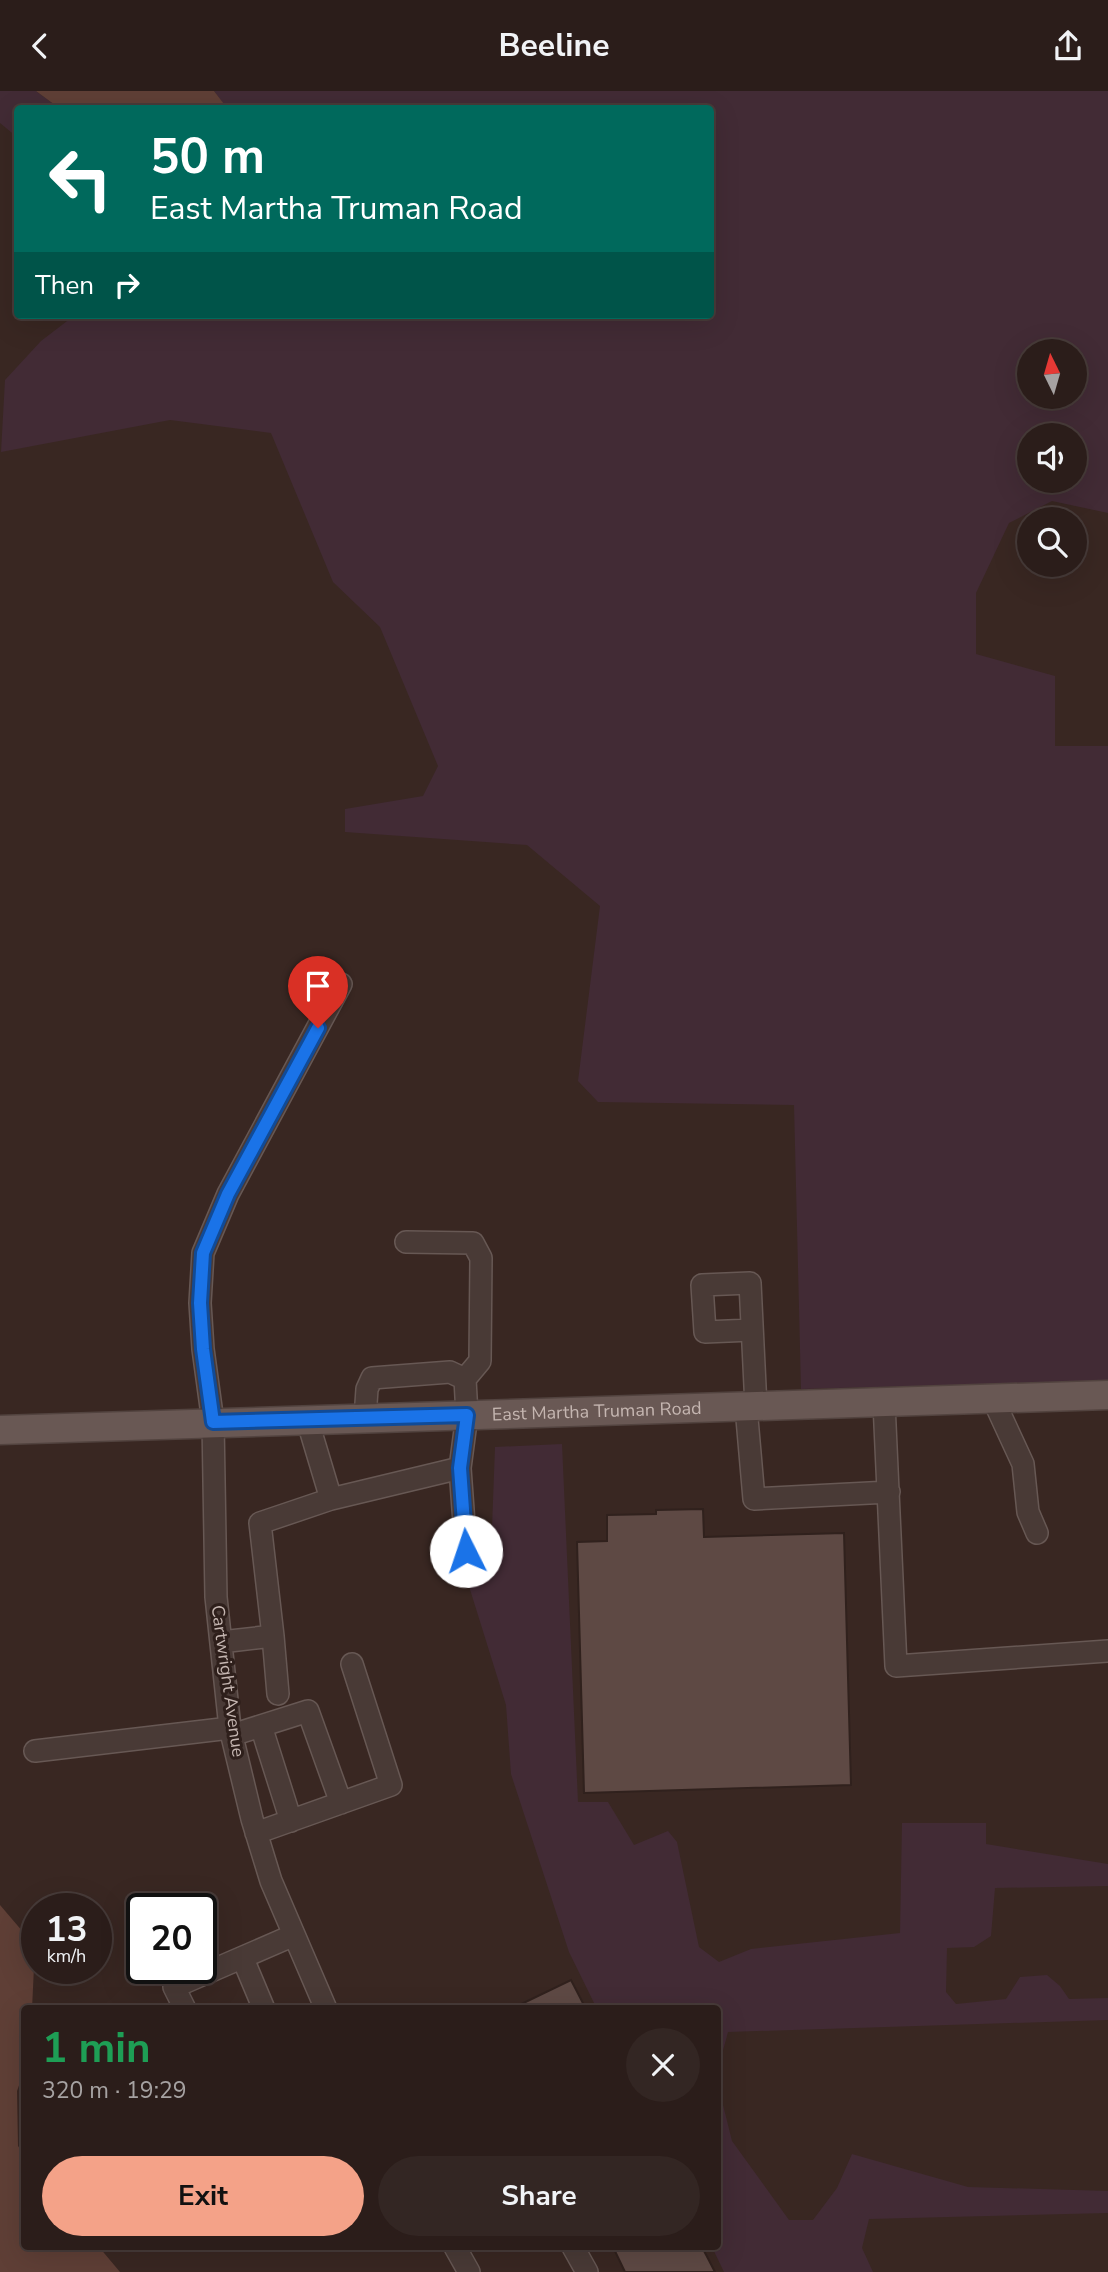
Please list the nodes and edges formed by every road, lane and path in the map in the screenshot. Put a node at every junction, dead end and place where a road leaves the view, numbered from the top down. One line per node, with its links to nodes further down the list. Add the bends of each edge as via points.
1 (341, 983): 12 (street, Cartwright Avenue, via 228,1194 203,1253 200,1303)
2 (406, 1242): 4 (street, via 473,1243 481,1258 480,1361)
3 (752, 1329): 8 (street)
4 (465, 1379): 9 (street); 10 (street, via 450,1372 372,1378)
5 (1108, 1395): 6 (main road, East Martha Truman Road)
6 (993, 1399): 7 (main road, East Martha Truman Road); 17 (street, via 1023,1464 1028,1512)
7 (884, 1403): 8 (main road, East Martha Truman Road); 15 (street)
8 (751, 1407): 9 (main road, East Martha Truman Road); 15 (street, via 754,1499)
9 (467, 1415): 10 (main road, East Martha Truman Road); 14 (street)
10 (365, 1418): 11 (main road, East Martha Truman Road)
11 (307, 1419): 12 (main road, East Martha Truman Road); 16 (street)
12 (213, 1422): 13 (main road, East Martha Truman Road); 20 (street, Cartwright Avenue, via 216,1597)
13 (0, 1430)
14 (460, 1468): 16 (street); 18 (street)
15 (889, 1492): 21 (street, via 896,1666)
16 (331, 1499): 19 (street, via 260,1523)
17 (1037, 1533)
18 (466, 1551)
19 (273, 1636): 20 (street); 23 (street)
20 (222, 1642): 25 (street, Cartwright Avenue)
21 (1108, 1651)
22 (352, 1664): 27 (street, via 391,1784)
23 (278, 1694)
24 (261, 1726): 25 (street); 27 (street, via 308,1711); 28 (street)
25 (231, 1731): 26 (street); 29 (street, Cartwright Avenue)
26 (35, 1751)
27 (341, 1803): 28 (street)
28 (291, 1821): 29 (street)
29 (256, 1833): 30 (street, Cartwright Avenue)
30 (294, 1935): 31 (street); 36 (street, Cartwright Avenue)
31 (243, 1959): 32 (street); 35 (street)
32 (217, 1966)
33 (173, 1984): 34 (street)
34 (183, 2005)
35 (262, 2005)
36 (325, 2005)
37 (457, 2250): 39 (street)
38 (575, 2250): 40 (street)
39 (469, 2272)
40 (587, 2272)

